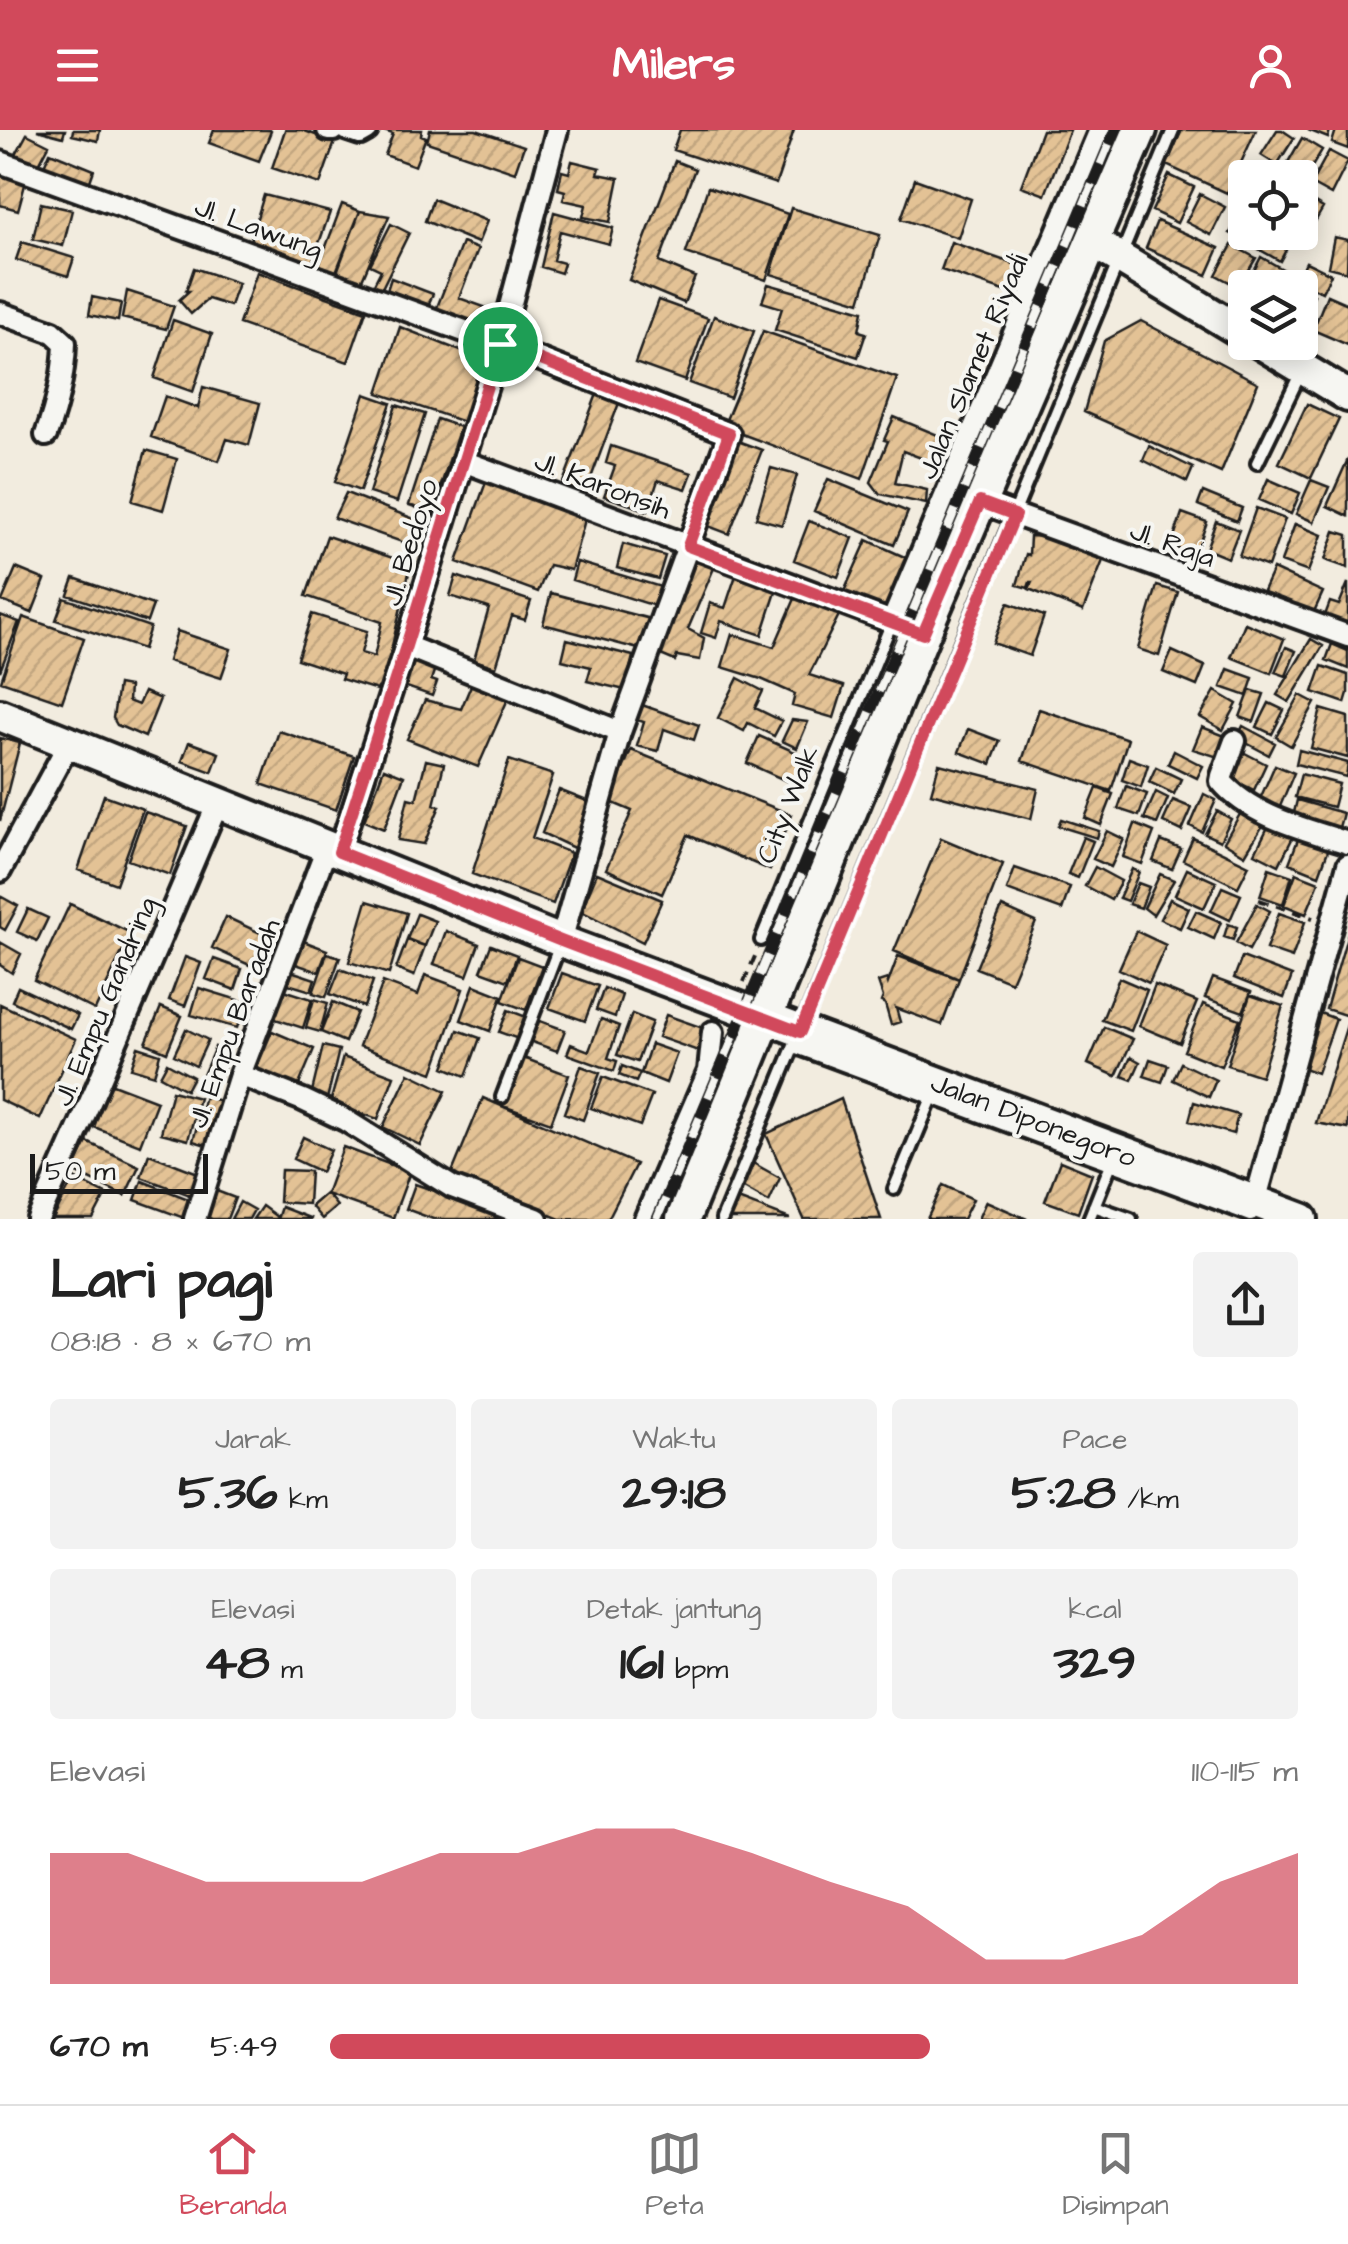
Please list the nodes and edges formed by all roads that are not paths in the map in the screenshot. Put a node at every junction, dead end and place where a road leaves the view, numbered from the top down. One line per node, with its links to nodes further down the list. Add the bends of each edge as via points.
1 (348, 130): 2 (street)
2 (367, 130)
3 (557, 130): 12 (street, Jl. Bedoyo)
4 (1100, 130): 13 (street, Jalan Slamet Riyadi)
5 (1140, 130): 8 (main road)
6 (1174, 130): 9 (lane)
7 (0, 162): 12 (street, Jl. Lawung)
8 (1093, 242): 9 (main road); 15 (main road)
9 (1121, 259): 11 (main road); 23 (lane)
10 (0, 314): 19 (street, via 53,332 65,343 58,402)
11 (1228, 324)
12 (500, 344): 20 (street, Jl. Bedoyo); 24 (street, Jl. Lawung, via 729,434)
13 (1010, 348): 15 (street); 25 (street, Jalan Slamet Riyadi)
14 (1288, 360): 16 (main road)
15 (1040, 363): 22 (main road)
16 (1303, 369): 17 (main road); 21 (lane)
17 (1348, 396)
18 (1006, 412): 25 (lane)
19 (46, 435)
20 (462, 461): 24 (street, Jl. Karonsih); 27 (street, Jl. Bedoyo)
21 (1257, 462)
22 (980, 502): 23 (street, Jl. Raja); 25 (main road)
23 (1015, 515): 26 (street, Jl. Raja); 42 (lane)
24 (688, 546): 25 (street, Jl. Karonsih); 29 (street)
25 (910, 628): 35 (lane); 38 (lane, City Walk); 40 (main road)
26 (1348, 636)
27 (406, 646): 29 (street); 34 (street, Jl. Bedoyo)
28 (0, 715): 31 (main road, Jalan Diponegoro)
29 (620, 732): 39 (street)
30 (1235, 741): 33 (street, via 1224,786 1270,815)
31 (69, 743): 32 (main road, Jalan Diponegoro); 37 (street)
32 (218, 803): 34 (main road, Jalan Diponegoro); 50 (street, Jl. Empu Gandring)
33 (1348, 843)
34 (333, 849): 39 (main road, Jalan Diponegoro); 43 (street, Jl. Empu Baradah)
35 (821, 850)
36 (1348, 865): 49 (street)
37 (0, 871)
38 (761, 940)
39 (561, 941): 40 (main road, Jalan Diponegoro); 45 (lane)
40 (751, 1014): 42 (main road, Jalan Diponegoro); 54 (main road)
41 (713, 1032): 53 (street, via 709,1070)
42 (797, 1039): 44 (main road, Jalan Diponegoro); 55 (lane)
43 (240, 1075): 51 (street, Jl. Empu Baradah); 52 (street, via 346,1120 452,1187)
44 (935, 1090): 46 (main road, Jalan Diponegoro); 47 (lane)
45 (502, 1098)
46 (1114, 1157): 48 (lane); 49 (main road, Jalan Diponegoro)
47 (894, 1189)
48 (1094, 1206): 56 (lane); 57 (lane)
49 (1252, 1212): 58 (main road, Jalan Diponegoro)
50 (38, 1219)
51 (194, 1219)
52 (538, 1219)
53 (645, 1219)
54 (683, 1219)
55 (722, 1219)
56 (1089, 1219)
57 (1131, 1219)
58 (1302, 1219)

